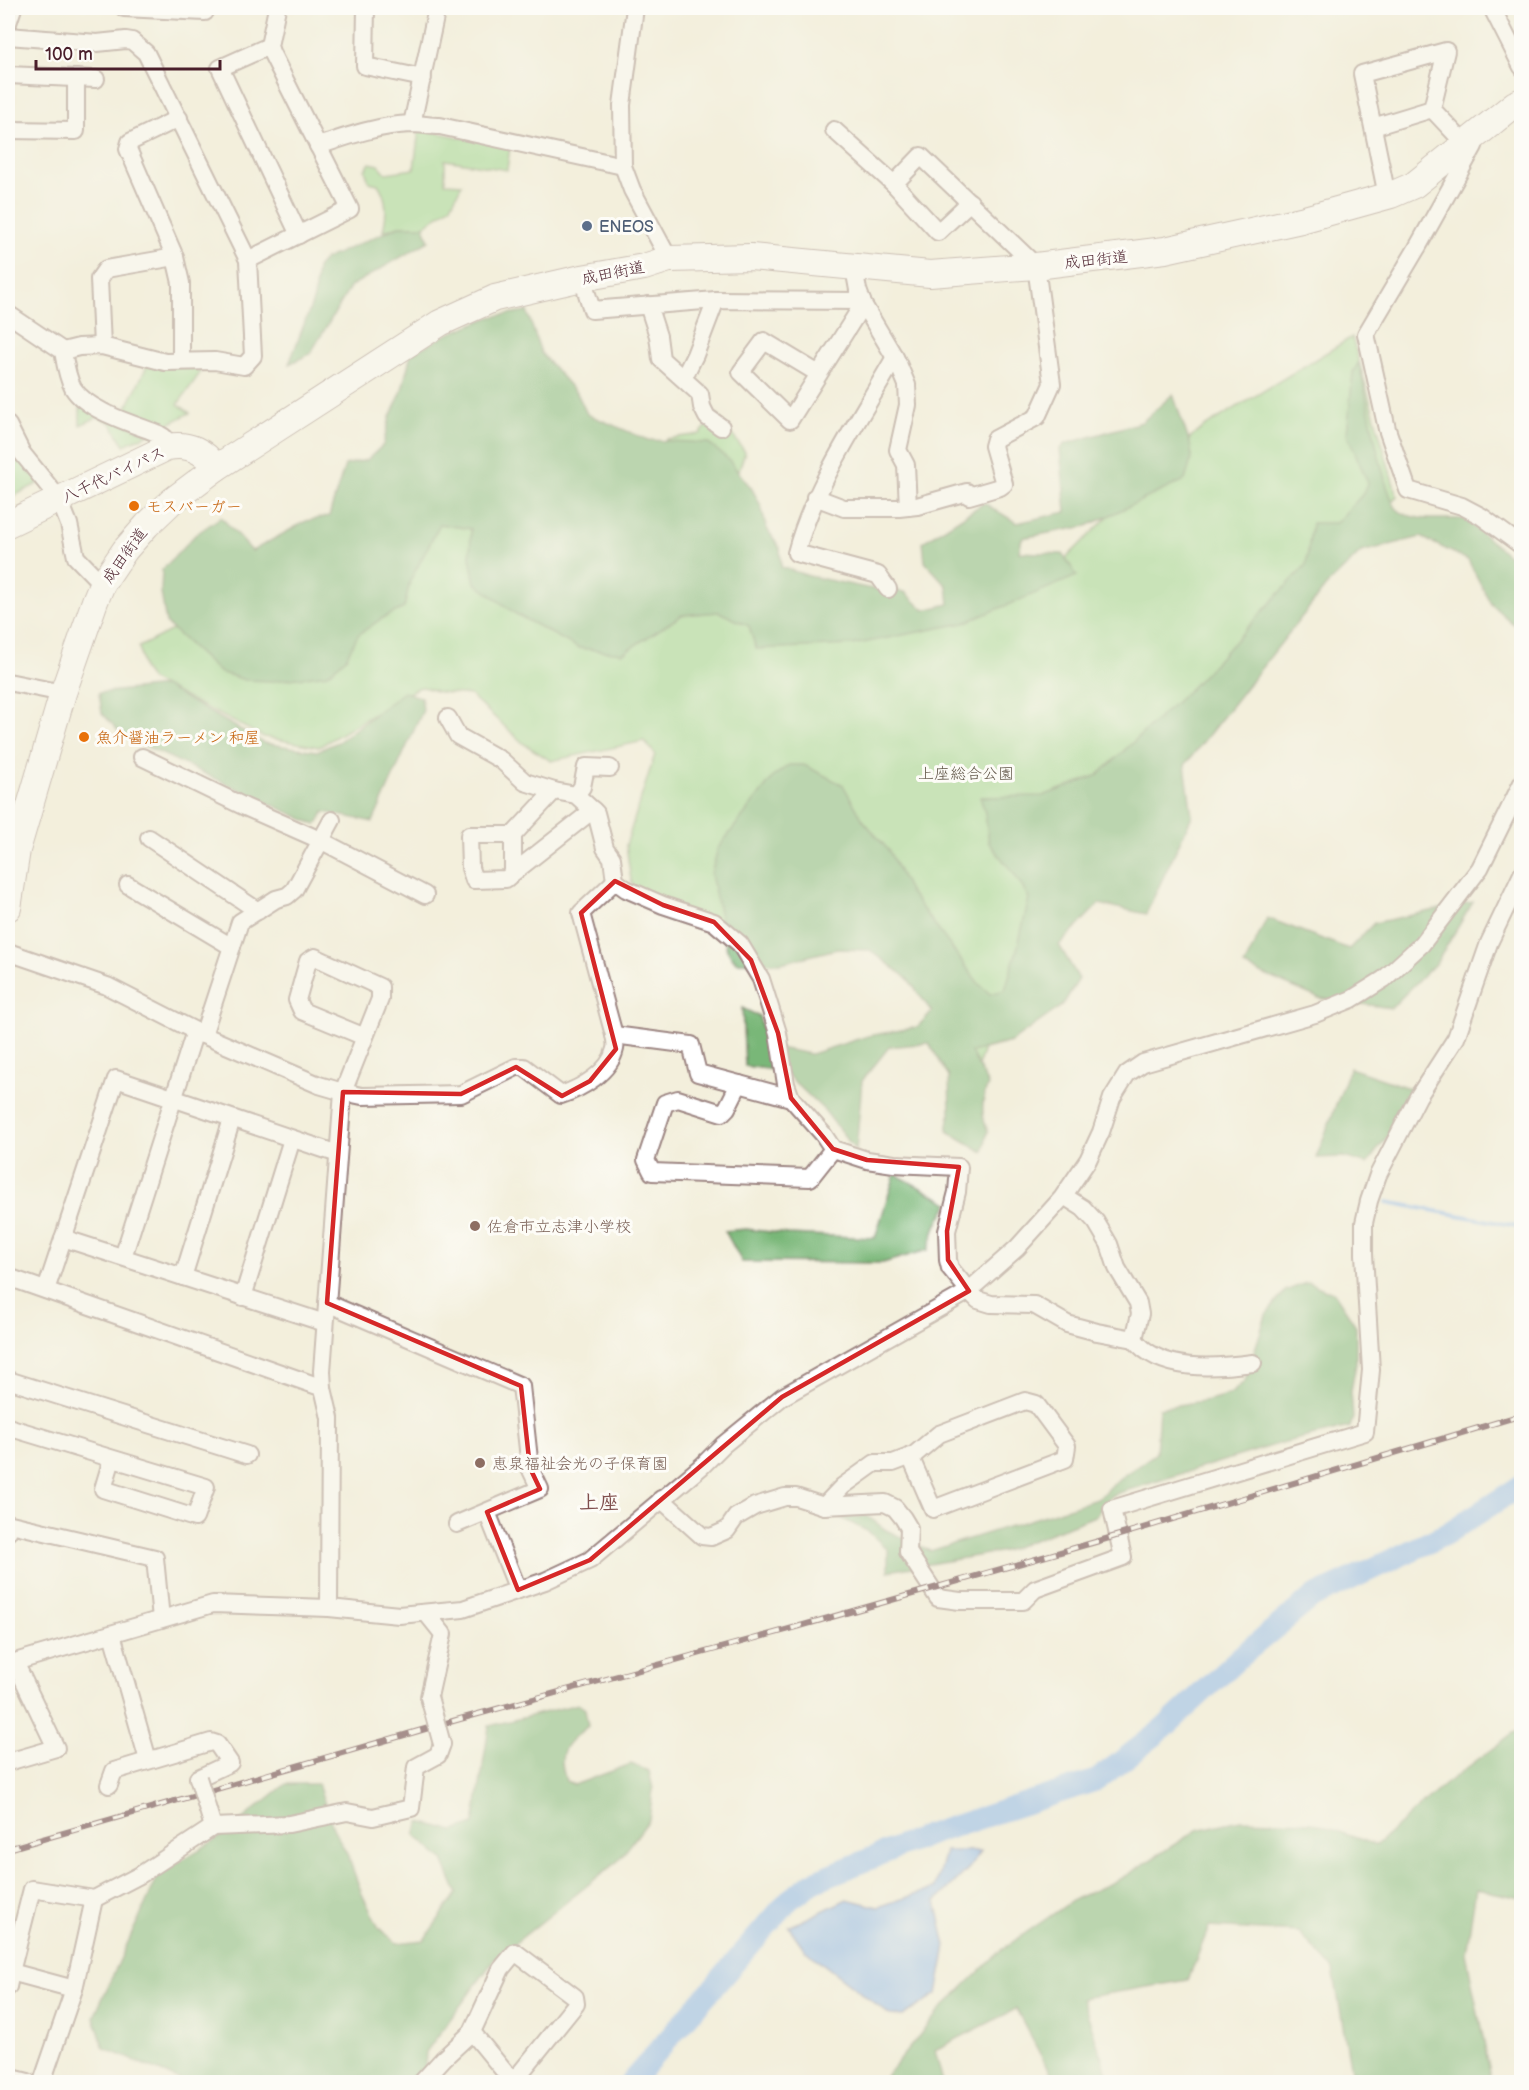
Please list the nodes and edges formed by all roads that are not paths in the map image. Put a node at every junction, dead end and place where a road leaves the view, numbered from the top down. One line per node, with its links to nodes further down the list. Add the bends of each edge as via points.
1 (14, 8): 9 (street)
2 (124, 8): 3 (street, via 205,12)
3 (206, 8)
4 (277, 8): 11 (street)
5 (366, 8): 15 (street, via 365,66)
6 (437, 8): 15 (street)
7 (635, 8): 26 (street, via 621,105)
8 (1492, 8): 12 (street)
9 (8, 23)
10 (8, 36): 19 (street, via 97,43 132,41 146,53)
11 (269, 46): 25 (street); 30 (street, via 220,68)
12 (1521, 67)
13 (8, 75): 14 (street)
14 (76, 78): 16 (street); 22 (street, via 76,130)
15 (423, 78): 20 (street)
16 (96, 79)
17 (1521, 101): 24 (highway, 成田街道)
18 (1432, 109): 21 (street); 21 (street, via 1446,51 1362,74); 24 (street)
19 (179, 118): 31 (street, via 130,142 128,148); 33 (street)
20 (412, 124): 25 (street); 26 (street, via 440,126)
21 (1373, 128): 28 (street)
22 (8, 130)
23 (834, 130): 27 (street)
24 (1467, 141): 28 (highway, 成田街道, via 1414,185); 55 (street, via 1474,146 1366,334 1387,429 1408,490 1462,506)
25 (318, 146): 30 (street, via 350,209)
26 (622, 166): 32 (street)
27 (894, 184): 29 (street, via 921,156); 29 (street, via 938,232)
28 (1387, 196): 34 (highway, 成田街道, via 1165,250)
29 (970, 202): 34 (street)
30 (299, 235): 33 (street)
31 (174, 257): 41 (street, via 106,269 99,279); 44 (street, via 181,283)
32 (669, 259): 35 (highway, 成田街道, via 751,257); 36 (highway, 成田街道)
33 (248, 261): 44 (street, via 253,356 244,366)
34 (1036, 266): 35 (highway, 成田街道, via 930,274); 53 (street, via 1052,384 1037,417 995,439 993,446 1004,484 969,496 967,492)
35 (854, 268): 38 (street)
36 (582, 278): 39 (street, via 592,310); 50 (highway, 成田街道, via 495,298 462,311)
37 (716, 300): 38 (street); 39 (street); 46 (street)
38 (863, 303): 43 (street); 45 (street)
39 (648, 305): 46 (street, via 661,359)
40 (8, 315): 42 (street)
41 (102, 346): 42 (street); 44 (street, via 165,362)
42 (63, 351): 49 (street, via 68,377 80,398 159,434)
43 (895, 357): 51 (street); 53 (street, via 907,385 908,405 898,450 906,465)
44 (181, 361)
45 (819, 374): 45 (street, via 790,420 741,372 764,341)
46 (684, 377): 48 (street, via 700,394 707,417)
47 (8, 425): 52 (street, via 22,453)
48 (722, 427)
49 (168, 447): 50 (highway, 八千代バイパス, via 177,445 203,452); 52 (highway, 八千代バイパス)
50 (216, 468): 56 (highway, 成田街道, via 147,525)
51 (815, 497): 53 (street, via 843,508); 57 (street, via 796,553 878,574)
52 (59, 499): 54 (highway, 八千代バイパス); 56 (street, via 76,557)
53 (908, 507)
54 (8, 524)
55 (1521, 546)
56 (102, 584): 59 (highway, 成田街道)
57 (888, 589)
58 (8, 682): 59 (street)
59 (63, 693): 71 (highway, 成田街道)
60 (448, 718): 64 (street, via 458,736 501,760 525,782)
61 (142, 757): 70 (street)
62 (610, 768): 65 (street, via 586,767)
63 (1521, 783): 92 (street, via 1480,868 1422,944 1384,980 1315,1014 1143,1063 1127,1074 1112,1098 1088,1160)
64 (554, 791): 65 (street); 68 (street)
65 (576, 795): 66 (street)
66 (593, 810): 72 (street); 74 (street, via 612,858)
67 (332, 820): 70 (street)
68 (513, 835): 72 (street); 72 (street, via 469,835 474,880 506,879)
69 (149, 838): 78 (street)
70 (320, 840): 76 (street); 78 (street, via 294,890)
71 (12, 849): 77 (highway, 成田街道)
72 (513, 873)
73 (1521, 874): 111 (street, via 1489,943 1456,1038 1418,1097 1369,1201 1364,1254 1371,1370 1365,1432 1112,1509 1123,1557 1035,1589 1023,1601 938,1598 908,1552 909,1528 895,1508 885,1503)
74 (615, 881): 82 (street, via 581,913); 86 (street, via 663,905 714,922 740,944 761,979 768,1000)
75 (128, 885): 79 (street)
76 (425, 895)
77 (8, 908)
78 (258, 911): 79 (street, via 240,922)
79 (232, 947): 81 (street)
80 (8, 952): 81 (street, via 107,986)
81 (199, 1033): 85 (street); 87 (street)
82 (614, 1035): 84 (street, via 691,1045 698,1073); 85 (street, via 616,1048 607,1065 590,1081 561,1095 524,1067 516,1067 460,1094 362,1096)
83 (365, 1037): 83 (street, via 302,1011 297,999 308,961 315,957 380,987 380,999); 85 (street)
84 (739, 1084): 86 (street); 90 (street, via 722,1113 678,1099 665,1103 646,1160 652,1172 810,1178)
85 (342, 1092): 91 (street)
86 (791, 1098): 90 (street)
87 (173, 1100): 88 (street); 93 (street, via 116,1079); 94 (street)
88 (232, 1119): 89 (street); 96 (street)
89 (292, 1139): 91 (street); 99 (street)
90 (833, 1149): 98 (street, via 867,1160 959,1167 947,1231 948,1260)
91 (338, 1154): 100 (street)
92 (1064, 1196): 98 (street, via 1017,1248); 102 (street, via 1096,1222 1138,1303 1140,1314)
93 (63, 1238): 94 (street); 97 (street)
94 (123, 1257): 96 (street)
95 (8, 1277): 97 (street)
96 (183, 1277): 99 (street)
97 (46, 1290): 105 (street)
98 (969, 1291): 102 (street, via 978,1300 991,1304 1034,1305 1067,1324); 110 (street, via 782,1397)
99 (243, 1297): 101 (street)
100 (327, 1303): 101 (street); 112 (street, via 520,1386 530,1468 540,1489)
101 (325, 1323): 105 (street)
102 (1134, 1339): 103 (street, via 1142,1349 1161,1359 1196,1366)
103 (1253, 1363)
104 (8, 1380): 107 (street)
105 (323, 1388): 116 (street, via 330,1418)
106 (8, 1428): 109 (street)
107 (247, 1455)
108 (910, 1456): 108 (street, via 939,1434 1025,1401 1036,1404 1066,1446 1065,1458 933,1509); 111 (street, via 893,1463 875,1463 843,1486)
109 (112, 1459): 109 (street, via 104,1490 195,1518 206,1487)
110 (661, 1499): 111 (street, via 702,1536 711,1537 727,1530 736,1517 755,1506 785,1497); 115 (street, via 590,1560)
111 (824, 1506)
112 (487, 1512): 113 (street); 115 (street)
113 (457, 1524)
114 (8, 1532): 118 (street, via 11,1524 155,1558)
115 (518, 1590): 117 (street, via 463,1609)
116 (329, 1608): 117 (street); 118 (street, via 213,1604)
117 (427, 1614): 124 (street, bridge, via 443,1634 429,1697 442,1744 438,1755 416,1767 411,1808 374,1817 347,1812 289,1824)
118 (161, 1619): 119 (street)
119 (112, 1634): 120 (street); 121 (street)
120 (11, 1663): 122 (street, via 56,1748)
121 (148, 1760): 123 (street, via 114,1771); 124 (street, bridge, via 211,1742 218,1744 230,1763 198,1778)
122 (8, 1762)
123 (109, 1785)
124 (213, 1827): 125 (street, via 140,1875)
125 (94, 1899): 126 (street, via 32,1889); 127 (street)
126 (9, 1977): 127 (street)
127 (74, 1989): 131 (street)
128 (472, 2032): 132 (street); 133 (street); 133 (street, via 501,1969 515,1952 575,1997 576,2004)
129 (8, 2077): 130 (street)
130 (28, 2082)
131 (42, 2082)
132 (422, 2082)
133 (513, 2082)

